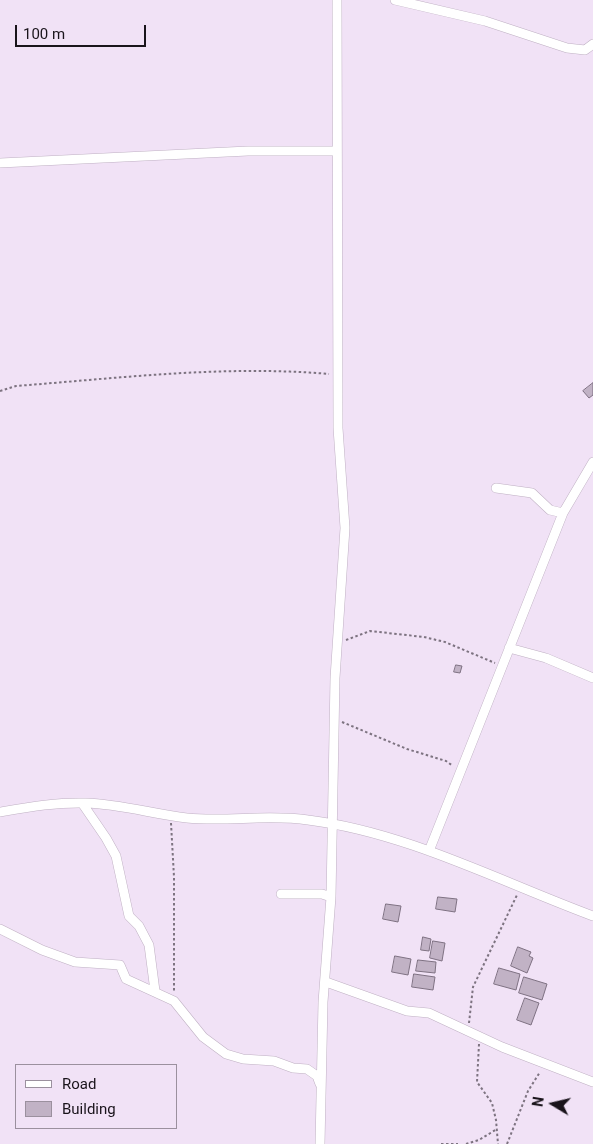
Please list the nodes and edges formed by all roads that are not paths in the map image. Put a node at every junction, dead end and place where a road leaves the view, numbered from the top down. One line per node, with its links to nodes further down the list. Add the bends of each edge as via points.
1 (337, 0): 4 (street)
2 (395, 0): 3 (street, via 485,22 567,48 585,50)
3 (593, 44)
4 (337, 151): 5 (street, via 248,151); 13 (street, via 338,428 345,528 337,644)
5 (0, 163)
6 (593, 462): 8 (street)
7 (496, 488): 8 (street, via 532,493 550,510)
8 (563, 513): 9 (street)
9 (510, 648): 10 (street, via 546,658); 14 (street)
10 (593, 678)
11 (82, 803): 12 (street, via 37,805); 13 (street, via 199,819 306,819); 20 (street, via 116,856 129,916 139,926 149,945)
12 (0, 812)
13 (331, 824): 14 (street); 16 (street)
14 (429, 851): 17 (street)
15 (281, 894): 16 (street, via 315,893)
16 (331, 897): 19 (street)
17 (593, 916)
18 (0, 928): 20 (street, via 42,950 75,962 118,964 123,967 126,979)
19 (326, 982): 21 (street, via 407,1011 429,1013 502,1047); 22 (street)
20 (155, 991): 22 (street, via 174,1001 203,1037 226,1054 308,1069 317,1076)
21 (593, 1082)
22 (322, 1087): 23 (street)
23 (320, 1144)

